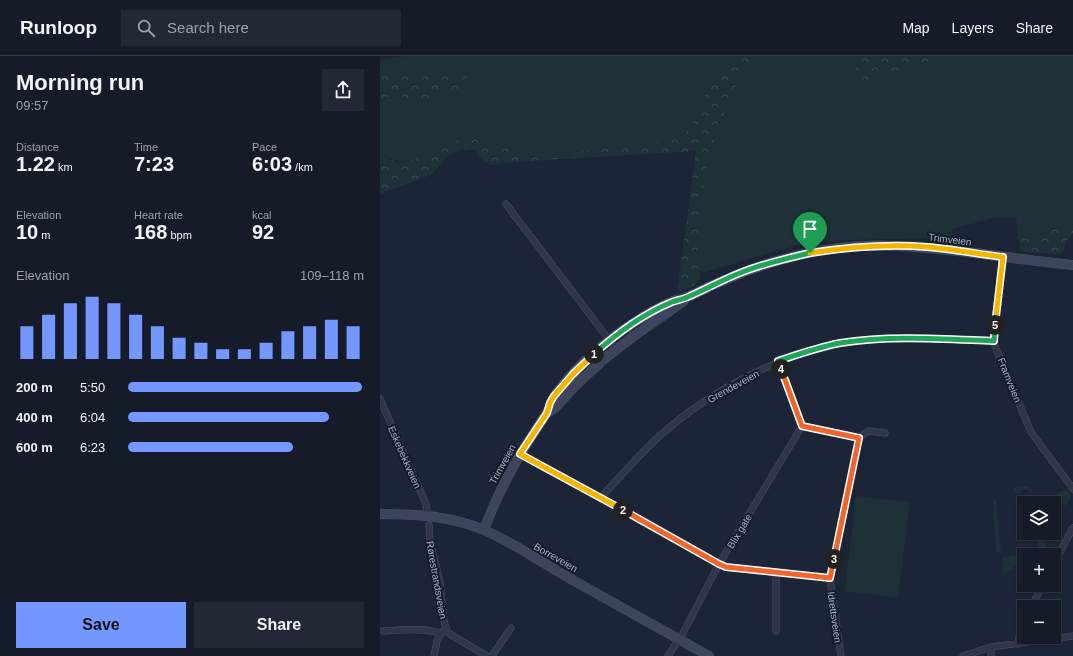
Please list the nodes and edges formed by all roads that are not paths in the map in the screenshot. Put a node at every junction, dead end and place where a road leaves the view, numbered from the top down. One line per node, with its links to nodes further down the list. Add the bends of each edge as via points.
1 (506, 204): 5 (street)
2 (1003, 257): 3 (main road, Trimveien); 4 (main road, Trimveien, via 927,247 860,246 761,265); 6 (street, Framveien)
3 (1073, 265)
4 (688, 297): 5 (main road, Trimveien, via 657,309); 7 (main road, Trimveien)
5 (609, 340): 7 (street); 10 (main road, Trimveien, via 564,383 550,403)
6 (994, 341): 8 (street, Grendeveien, via 916,338 863,341 818,348); 15 (street, Framveien, via 1031,432)
7 (616, 349): 10 (main road, Trimveien, via 577,384 556,408)
8 (778, 361): 11 (street); 16 (street, Grendeveien, via 717,392 682,418 651,444)
9 (380, 399): 18 (street, Eskebekkveien, via 426,504)
10 (547, 413): 14 (main road, Trimveien)
11 (802, 426): 13 (street); 22 (street, Blix gate)
12 (885, 433): 13 (street, via 868,431)
13 (859, 438): 24 (street, Idrettsveien)
14 (520, 454): 16 (street); 20 (main road, Trimveien, via 503,483)
15 (1073, 489)
16 (600, 498): 22 (street)
17 (380, 514): 18 (main road, Borreveien)
18 (428, 520): 20 (main road, Borreveien, via 452,520); 25 (street, Rørestrandsveien)
19 (1073, 528): 21 (street)
20 (484, 530): 32 (main road, Borreveien)
21 (1061, 550)
22 (719, 564): 23 (street, Idrettsveien); 32 (street, Blix gate)
23 (776, 573): 24 (street, Idrettsveien); 28 (street)
24 (830, 578): 40 (street, Idrettsveien)
25 (446, 628): 29 (street, Rørestrandsveien); 36 (street, via 451,635)
26 (511, 628): 37 (street)
27 (383, 631): 29 (street, via 427,631)
28 (776, 631)
29 (441, 634): 35 (street, Rørestrandsveien)
30 (1073, 636): 31 (street)
31 (1061, 638)
32 (679, 639): 38 (street, Blix gate); 39 (main road, Borreveien)
33 (1018, 644): 34 (street)
34 (991, 647): 41 (street); 42 (street)
35 (434, 656)
36 (486, 656)
37 (492, 656)
38 (668, 656)
39 (709, 656)
40 (841, 656)
41 (963, 656)
42 (991, 656)

